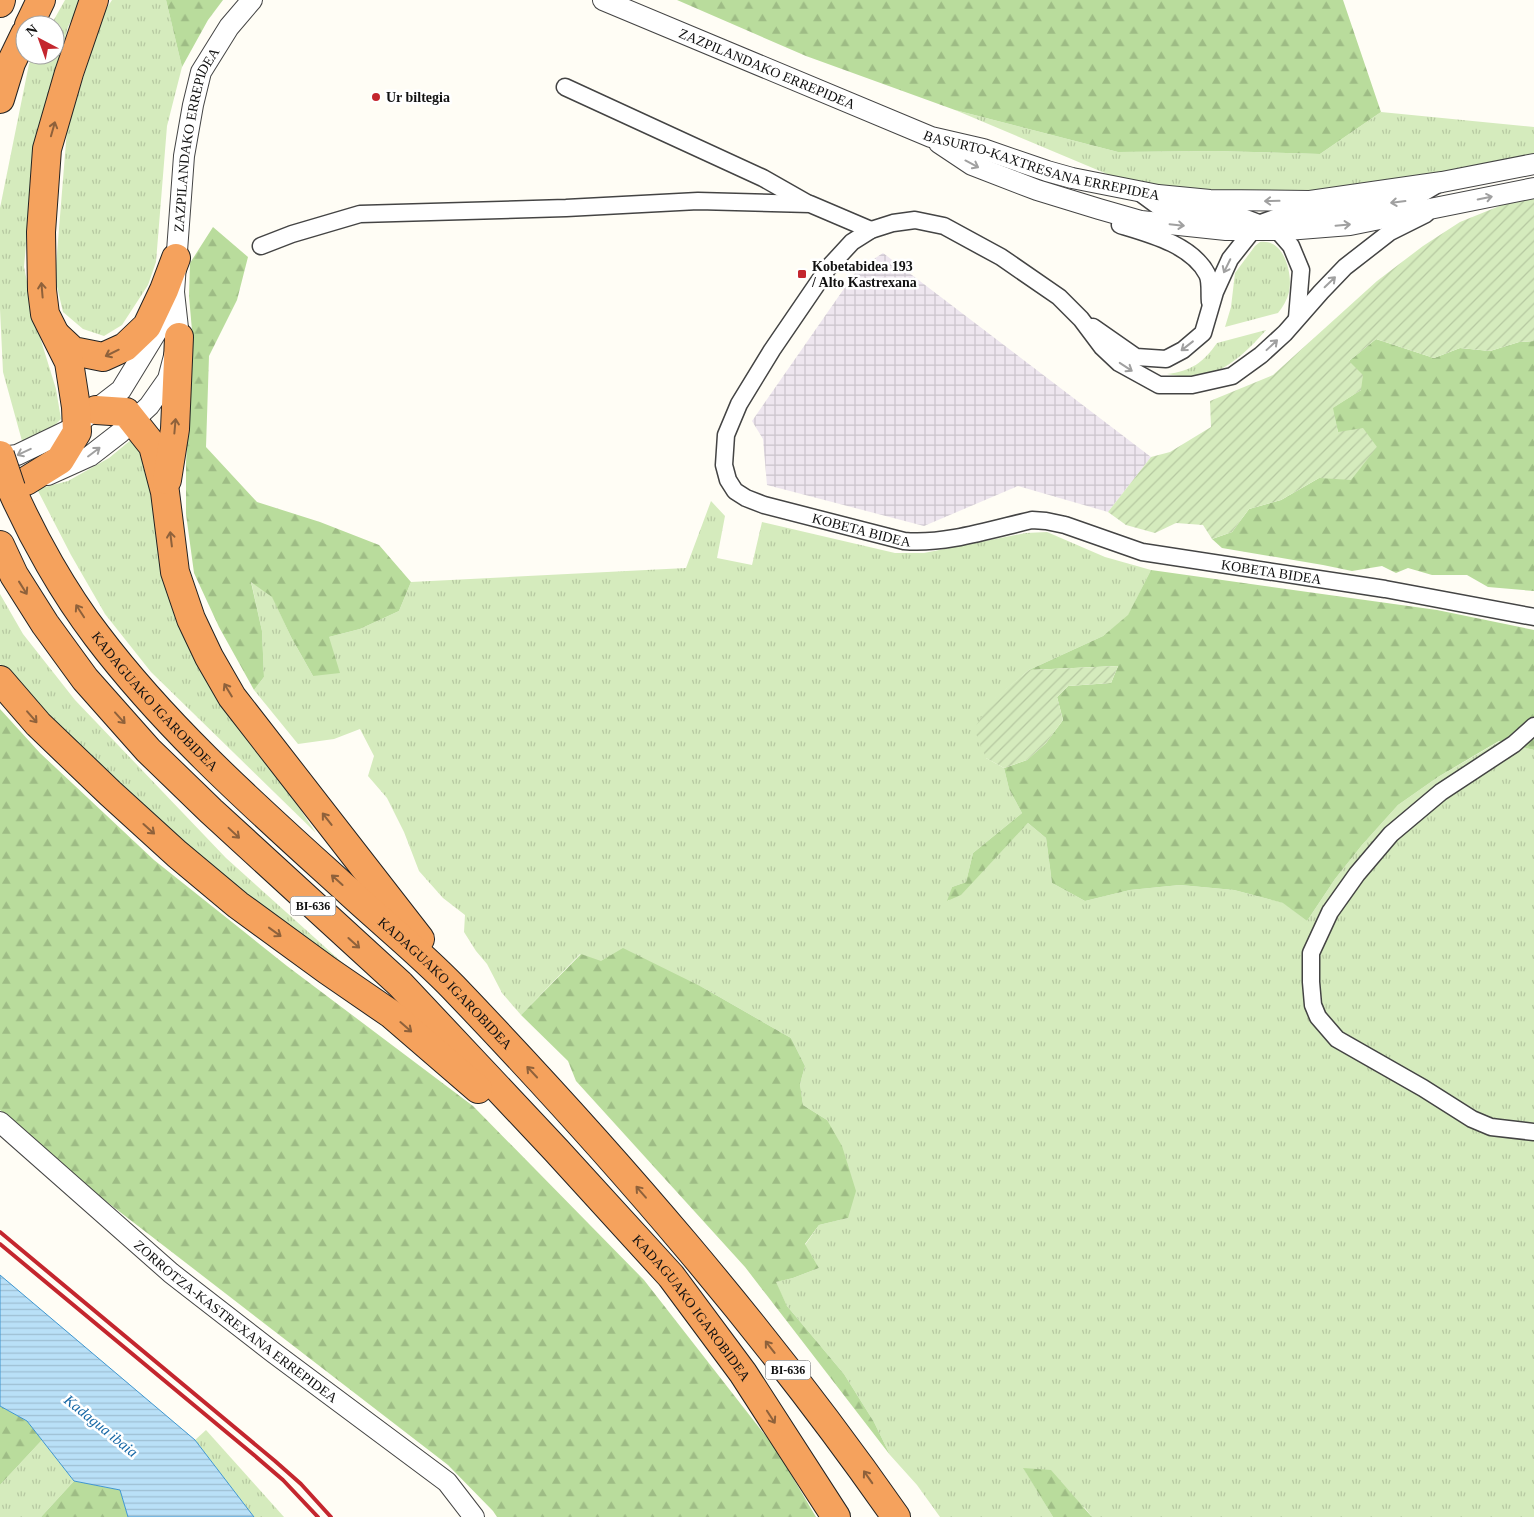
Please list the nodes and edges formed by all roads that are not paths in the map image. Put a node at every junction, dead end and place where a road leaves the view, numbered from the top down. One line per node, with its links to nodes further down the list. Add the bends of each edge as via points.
1 (41, 0): 5 (highway)
2 (94, 0): 25 (highway, one-way to 2, via 45,314 42,290 41,232 47,150)
3 (252, 0): 20 (street, ZAZPILANDAKO ERREPIDEA, via 228,27 202,72 184,156)
4 (603, 0): 9 (street, ZAZPILANDAKO ERREPIDEA)
5 (34, 15)
6 (15, 56): 8 (highway)
7 (566, 87): 15 (street, via 763,178)
8 (0, 99)
9 (931, 137): 13 (street, BASURTO-KAXTRESANA ERREPIDEA, via 983,149 1046,171); 14 (street, BASURTO-KAXTRESANA ERREPIDEA, one-way to 14, via 972,165)
10 (1534, 164): 11 (street, BASURTO-KAXTRESANA ERREPIDEA)
11 (1442, 182): 13 (street, BASURTO-KAXTRESANA ERREPIDEA, one-way to 13, via 1310,201 1210,200); 17 (street, one-way to 17, via 1411,200 1280,216)
12 (1534, 188): 16 (street, BASURTO-KAXTRESANA ERREPIDEA, one-way to 12)
13 (1138, 191): 17 (street, via 1162,209 1242,217)
14 (1062, 198): 17 (street, BASURTO-KAXTRESANA ERREPIDEA, one-way to 17, via 1141,221 1226,230); 22 (street, via 1112,223 1150,234 1191,254 1208,275)
15 (810, 204): 18 (street); 19 (street, via 698,201 360,214)
16 (1437, 208): 17 (street, BASURTO-KAXTRESANA ERREPIDEA, one-way to 16, via 1350,225); 23 (street, one-way to 16, via 1368,248 1390,232)
17 (1264, 228): 22 (street, one-way to 22, via 1230,260); 23 (street, via 1291,246 1301,270)
18 (871, 230): 24 (street, KOBETA BIDEA, via 915,220 944,226 1001,257 1059,297); 33 (street, KOBETA BIDEA, via 852,242 828,268 739,404 726,435 724,465 735,491 746,498 904,541 939,540 1032,520 1046,521 1142,552 1385,588)
19 (261, 246)
20 (176, 258): 21 (street, ZAZPILANDAKO ERREPIDEA); 25 (highway, one-way to 25, via 147,326 125,347 103,357 73,351)
21 (174, 292): 26 (street, ZAZPILANDAKO ERREPIDEA); 27 (street, ZAZPILANDAKO ERREPIDEA, via 165,319 121,390)
22 (1211, 307): 24 (street, one-way to 24, via 1203,333 1166,359 1136,357)
23 (1297, 318): 24 (street, one-way to 23, via 1102,346 1132,371 1159,385 1192,385 1232,376 1261,355)
24 (1081, 319)
25 (57, 336): 27 (highway, via 69,362 76,407)
26 (179, 337): 28 (street, ZAZPILANDAKO ERREPIDEA, via 168,379 149,406); 31 (highway, one-way to 26, via 175,429)
27 (86, 417): 28 (highway, via 126,412); 29 (street, ZAZPILANDAKO ERREPIDEA, one-way to 29, via 69,430 17,455); 30 (highway, via 60,460)
28 (134, 420): 30 (street, ZAZPILANDAKO ERREPIDEA, one-way to 28, via 49,475 90,456); 31 (highway, via 154,446)
29 (0, 456): 30 (highway, KADAGUAKO IGAROBIDEA / BI-636, bridge)
30 (12, 485): 36 (highway, KADAGUAKO IGAROBIDEA / BI-636, one-way to 30, via 216,768 141,690 95,634 65,587 28,525)
31 (165, 492): 36 (highway, one-way to 31, via 420,940 232,697 191,619 175,572)
32 (0, 545): 39 (highway, KADAGUAKO IGAROBIDEA / BI-636, one-way to 39, via 14,575 45,624 84,678 148,750 400,984)
33 (1534, 617)
34 (0, 680): 39 (highway, one-way to 39, via 38,724 177,854 238,905 392,1014 470,1083)
35 (1534, 726): 38 (street, via 1514,744 1441,792 1391,834 1330,912 1311,953 1313,1004 1318,1016 1337,1039 1472,1119 1492,1127)
36 (450, 984): 42 (highway, KADAGUAKO IGAROBIDEA / BI-636, one-way to 36, via 804,1389 712,1275 614,1161)
37 (0, 1122): 40 (street, ZORROTZA-KASTREXANA ERREPIDEA, via 171,1273 447,1482)
38 (1534, 1132)
39 (556, 1150): 41 (highway, KADAGUAKO IGAROBIDEA / BI-636, one-way to 41, via 671,1276 743,1373)
40 (474, 1517)
41 (836, 1517)
42 (896, 1517)

